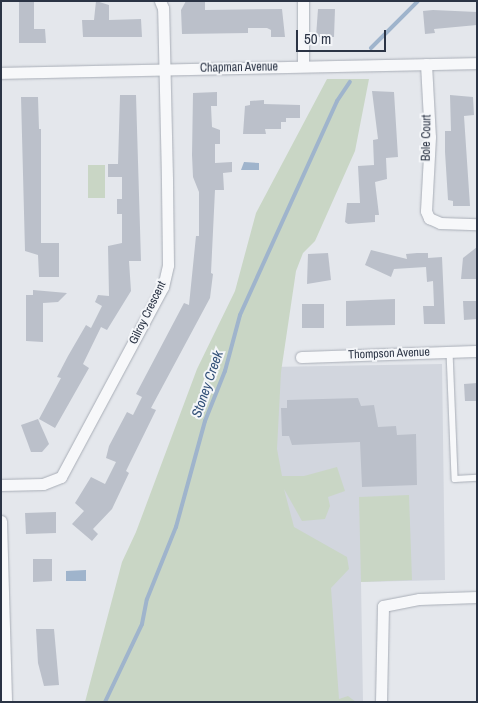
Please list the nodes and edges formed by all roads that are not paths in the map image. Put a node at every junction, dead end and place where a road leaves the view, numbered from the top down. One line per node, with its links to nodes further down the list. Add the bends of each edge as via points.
1 (160, 1): 6 (street, Gilroy Crescent)
2 (303, 1): 5 (street)
3 (477, 63): 4 (street, Chapman Avenue)
4 (426, 64): 5 (street, Chapman Avenue); 8 (street, Bole Court, via 430,137 426,211 430,218 440,223)
5 (304, 66): 6 (street, Chapman Avenue)
6 (165, 70): 7 (street, Chapman Avenue); 13 (street, Gilroy Crescent, via 168,265 163,287 61,477 43,484)
7 (1, 73)
8 (477, 224)
9 (477, 351): 10 (street, Thompson Avenue)
10 (450, 352): 11 (street, Thompson Avenue); 12 (lane, via 455,479)
11 (301, 357)
12 (477, 478)
13 (1, 485)
14 (1, 522): 16 (street)
15 (477, 597): 17 (street, via 419,599 383,606)
16 (6, 702)
17 (381, 702)

